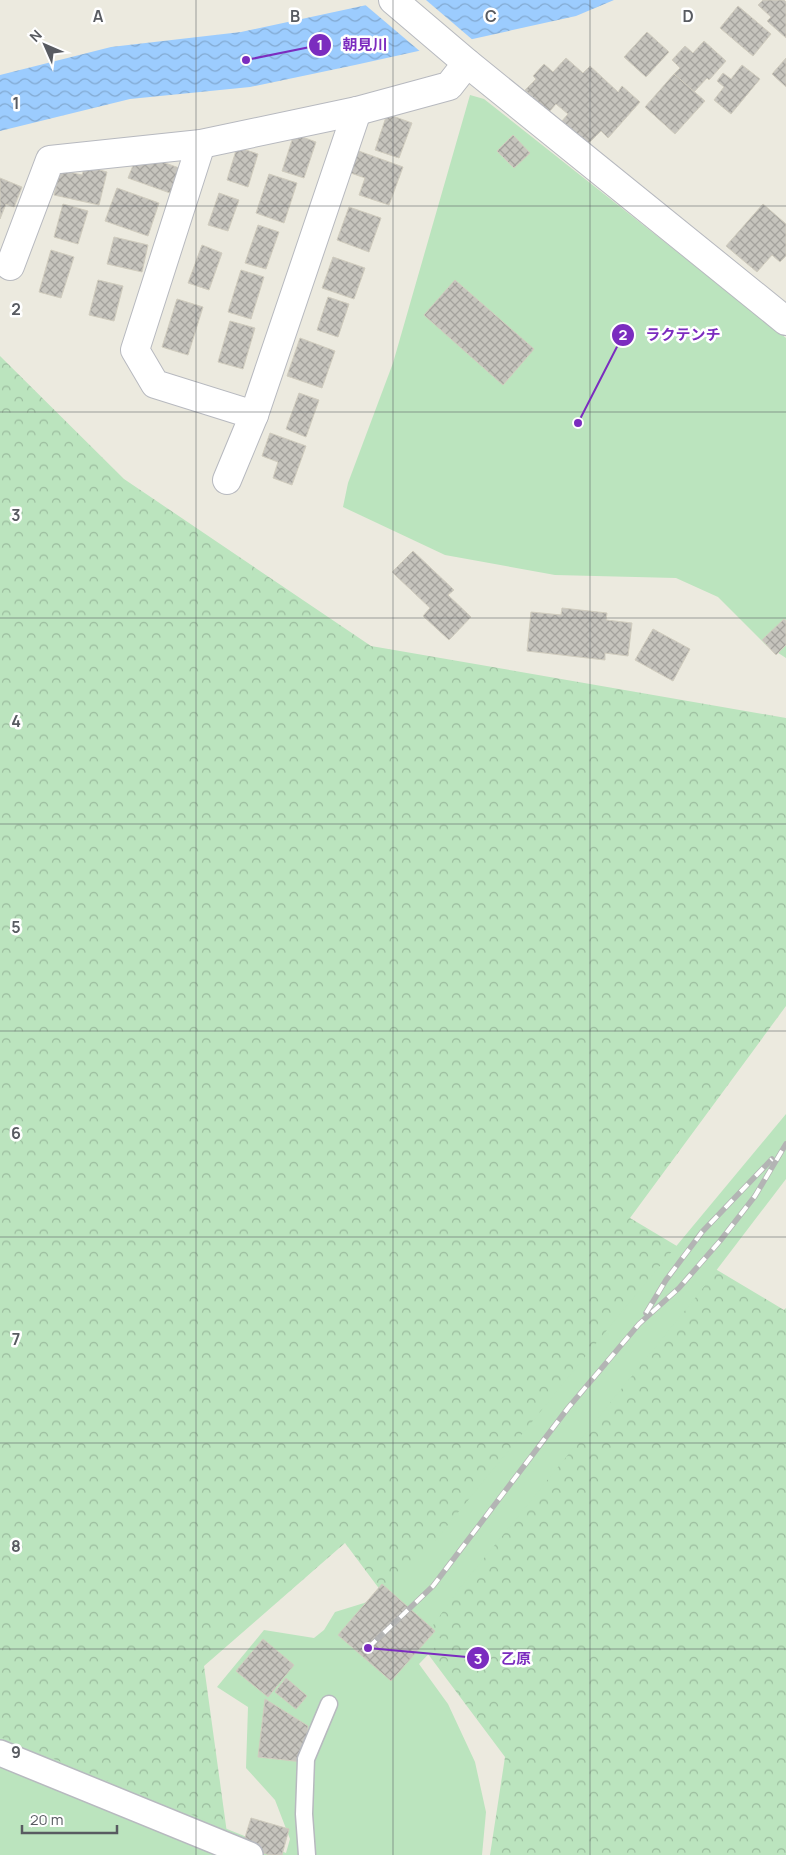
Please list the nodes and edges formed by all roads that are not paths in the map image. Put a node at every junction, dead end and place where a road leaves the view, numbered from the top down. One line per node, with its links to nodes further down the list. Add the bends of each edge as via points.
1 (393, 0): 2 (street)
2 (468, 63): 3 (street, via 449,86); 6 (street)
3 (357, 111): 4 (street); 7 (street)
4 (201, 144): 5 (street, via 50,160); 7 (street, via 135,350 154,384)
5 (10, 266)
6 (786, 322)
7 (254, 415): 8 (street)
8 (227, 480)
9 (329, 1704): 12 (lane, via 306,1759 304,1814)
10 (0, 1753): 11 (street)
11 (250, 1855)
12 (307, 1855)

